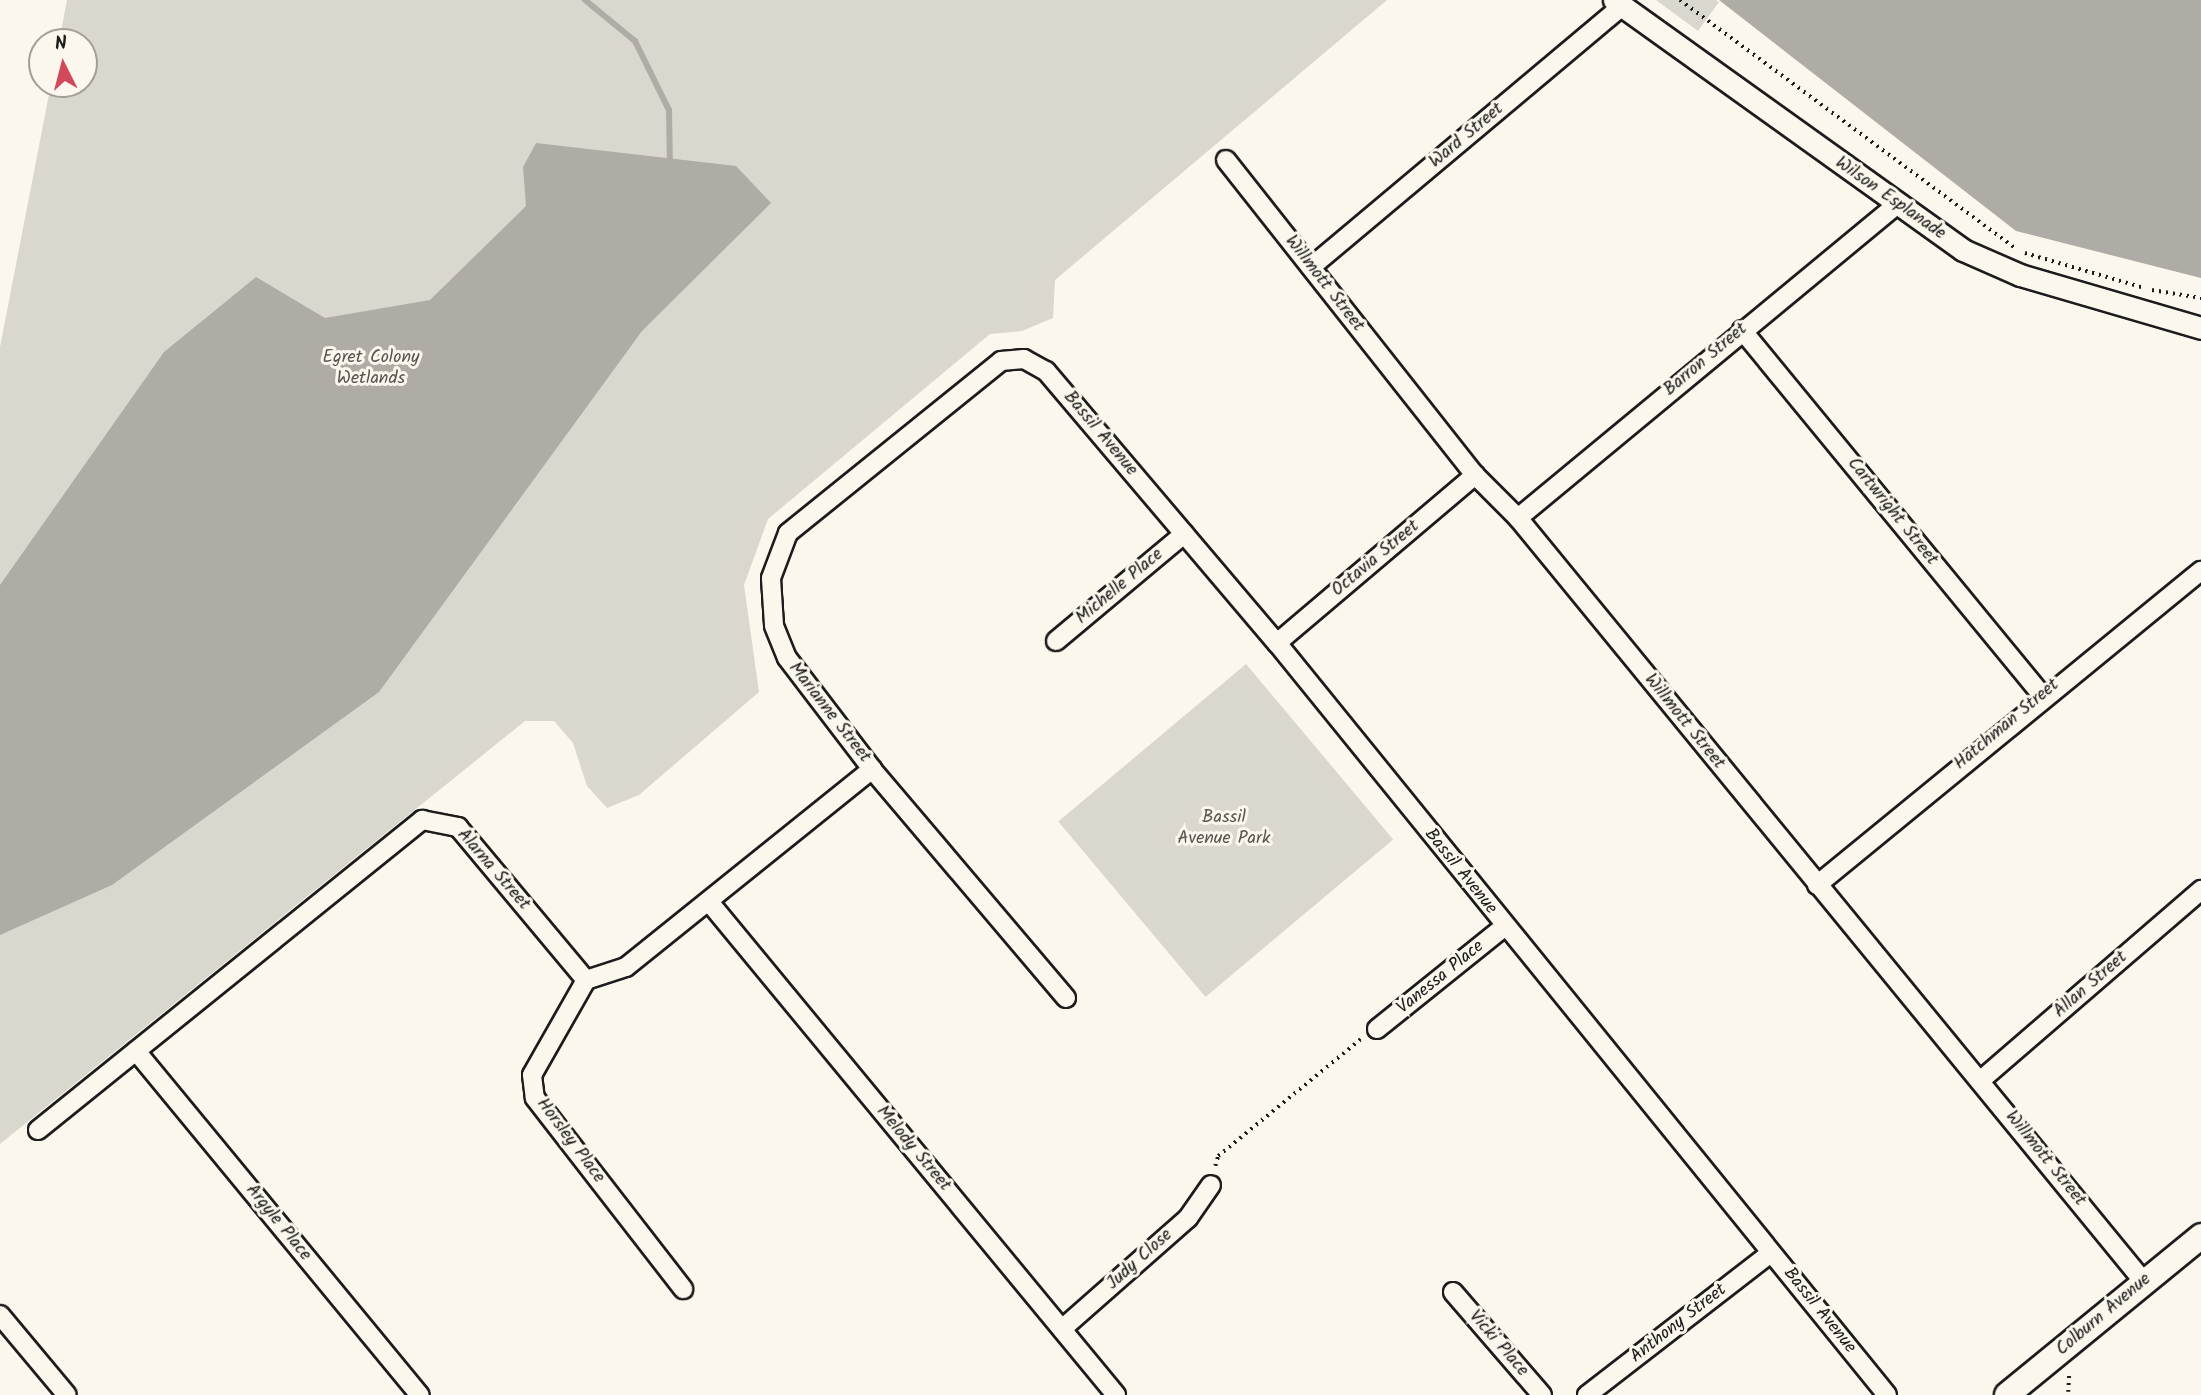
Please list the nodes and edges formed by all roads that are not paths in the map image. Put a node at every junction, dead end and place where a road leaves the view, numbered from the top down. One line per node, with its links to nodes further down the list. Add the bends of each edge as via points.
1 (1618, 3): 3 (street, Wilson Esplanade); 4 (street, Ward Street)
2 (1226, 160): 4 (street, Willmott Street)
3 (1897, 205): 5 (street, Wilson Esplanade, via 1989,263); 6 (street, Barron Street)
4 (1311, 267): 8 (street, Willmott Street)
5 (2201, 328)
6 (1742, 330): 9 (street, Barron Street); 14 (street, Cartwright Street)
7 (1024, 359): 10 (street, Bassil Avenue, via 1046,371); 15 (street, Marianne Street, via 1001,361 788,533 771,578 774,625 787,658)
8 (1475, 475): 9 (street, Willmott Street); 13 (street, Octavia Street)
9 (1518, 518): 16 (street, Willmott Street)
10 (1184, 534): 12 (street, Michelle Place); 13 (street, Bassil Avenue)
11 (2201, 571): 14 (street, Hatchman Street)
12 (1056, 641)
13 (1277, 643): 19 (street, Bassil Avenue)
14 (2042, 695): 16 (street, Hatchman Street)
15 (872, 769): 18 (street); 21 (street, Marianne Street)
16 (1817, 885): 24 (street, Willmott Street)
17 (2201, 890): 24 (street, Allan Street)
18 (710, 903): 20 (street, via 626,967); 33 (street, Melody Street)
19 (1504, 927): 22 (street, Vanessa Place); 28 (street, Bassil Avenue)
20 (586, 980): 23 (street, Alarna Street, via 458,827 422,820); 30 (street, Horsley Place, via 532,1075 535,1098)
21 (1066, 998)
22 (1377, 1029)
23 (136, 1051): 25 (street, Alarna Street); 36 (street, Argyle Place)
24 (1981, 1080): 29 (street, Willmott Street)
25 (38, 1130)
26 (1211, 1185): 33 (street, Judy Close, via 1188,1218)
27 (2201, 1236): 29 (main road, Colburn Avenue)
28 (1771, 1252): 39 (street, Anthony Street); 40 (street, Bassil Avenue)
29 (2144, 1282): 34 (main road, Colburn Avenue)
30 (683, 1289)
31 (1453, 1293): 38 (street, Vicki Place)
32 (0, 1315): 35 (street)
33 (1062, 1329): 37 (street, Melody Street)
34 (2021, 1391)
35 (67, 1395)
36 (420, 1395)
37 (1116, 1395)
38 (1542, 1395)
39 (1587, 1395)
40 (1887, 1395)

